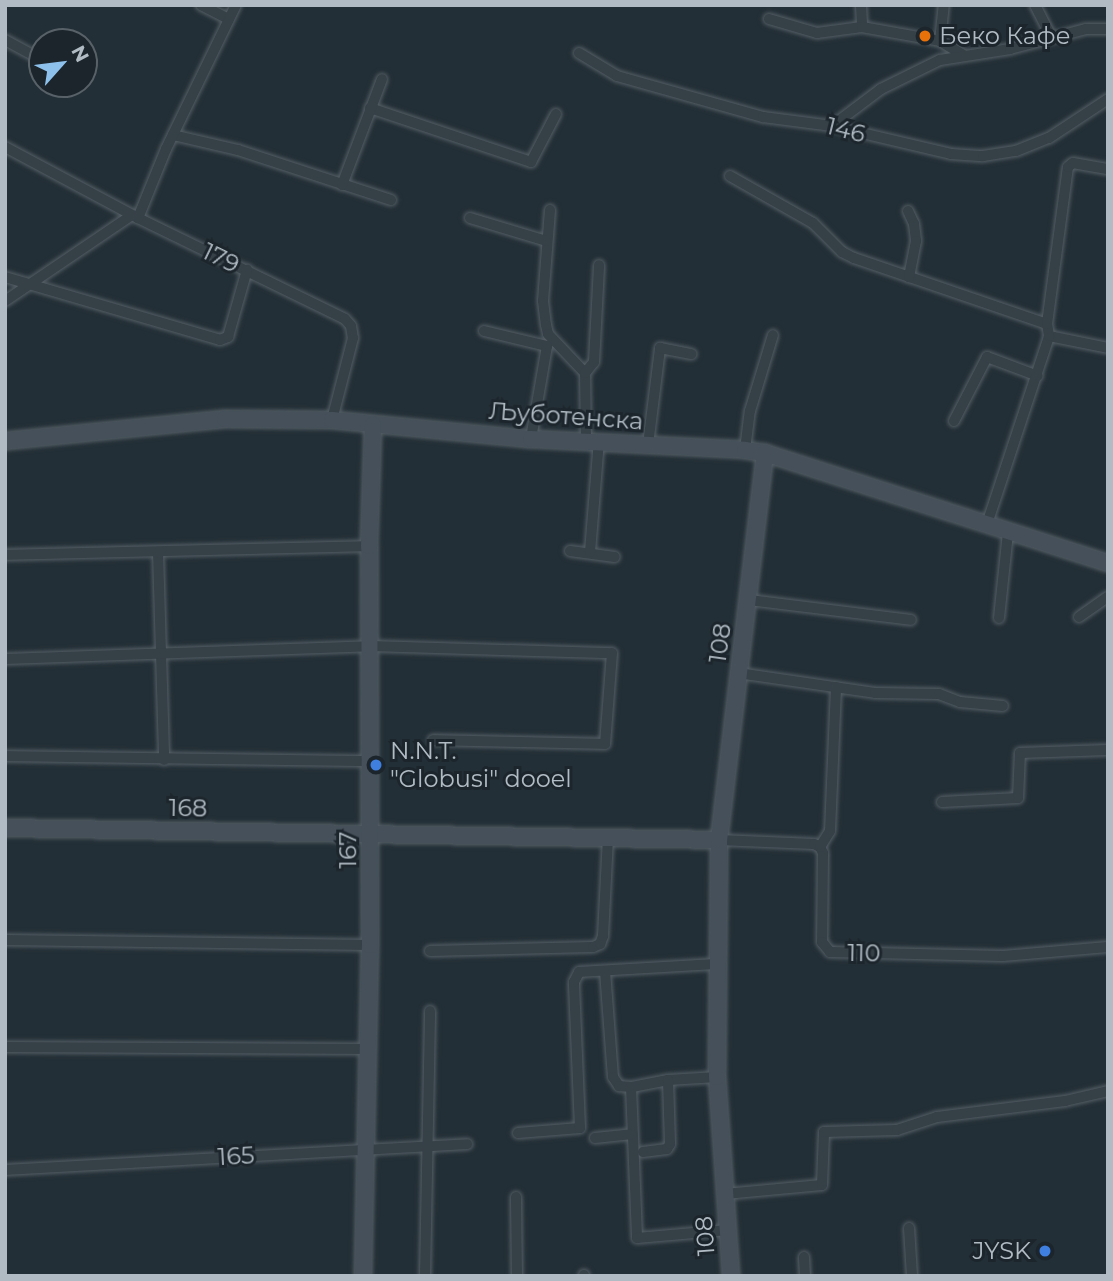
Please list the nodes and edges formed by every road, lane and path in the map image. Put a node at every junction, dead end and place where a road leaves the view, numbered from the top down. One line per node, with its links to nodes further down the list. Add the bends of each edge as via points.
1 (201, 5): 6 (street)
2 (236, 5): 6 (street)
3 (861, 5): 8 (street)
4 (944, 5): 12 (street)
5 (1035, 5): 10 (street)
6 (229, 19): 21 (street)
7 (769, 19): 8 (street, via 817,33)
8 (862, 27): 12 (street)
9 (1108, 29): 10 (street)
10 (1052, 38): 15 (street, via 983,55)
11 (5, 40): 13 (street)
12 (940, 41): 15 (street)
13 (28, 52)
14 (579, 54): 20 (street, 146, via 617,76 763,117)
15 (963, 55): 20 (street, via 940,60 881,89)
16 (382, 79): 18 (street)
17 (1108, 99): 20 (street, 146, via 1049,138 983,156 928,149)
18 (370, 108): 19 (street, via 531,162); 25 (street)
19 (556, 114)
20 (832, 126)
21 (173, 135): 25 (street, via 238,150); 29 (street)
22 (5, 147): 29 (street, 179)
23 (1108, 169): 38 (street, via 1073,163 1068,167)
24 (730, 176): 35 (street, via 813,223 842,252)
25 (342, 185): 26 (street)
26 (391, 200)
27 (550, 209): 31 (street)
28 (908, 211): 35 (street, via 916,241)
29 (135, 216): 33 (street, 179); 36 (street)
30 (470, 218): 31 (street)
31 (546, 241): 44 (street, via 543,301 548,334)
32 (599, 265): 44 (street, via 594,362)
33 (247, 270): 36 (street, via 228,337 220,340); 46 (street, 179, via 351,326 353,338)
34 (5, 277): 36 (street)
35 (909, 278): 38 (street)
36 (33, 283): 37 (street)
37 (5, 301)
38 (1048, 324): 41 (street)
39 (484, 331): 49 (street, via 547,346)
40 (773, 335): 53 (street, via 750,411)
41 (1049, 337): 42 (street); 45 (street)
42 (1108, 348)
43 (691, 354): 52 (street, via 660,348)
44 (585, 373): 51 (street)
45 (1038, 376): 47 (street, via 987,357); 55 (street)
46 (332, 420): 48 (street, Љуботенска); 50 (street, Љуботенска, via 225,419)
47 (954, 421)
48 (373, 425): 49 (street, Љуботенска); 57 (street, 167)
49 (531, 439): 51 (street, Љуботенска)
50 (5, 441)
51 (593, 441): 52 (street, Љуботенска); 60 (street)
52 (648, 445): 53 (street, Љуботенска)
53 (745, 450): 54 (street, Љуботенска)
54 (765, 453): 55 (street, Љуботенска); 65 (street, 108)
55 (987, 524): 56 (street, Љуботенска)
56 (1008, 532): 63 (street, Љуботенска); 67 (street)
57 (369, 546): 59 (street); 69 (street, 167)
58 (570, 551): 60 (street)
59 (158, 552): 61 (street); 70 (street)
60 (590, 552): 62 (street)
61 (5, 555)
62 (615, 557)
63 (1108, 563)
64 (1108, 597): 66 (street)
65 (749, 600): 68 (street); 72 (street, 108)
66 (1079, 617)
67 (999, 618)
68 (911, 620)
69 (370, 646): 70 (street); 75 (street, via 612,653 605,744); 79 (street, 167)
70 (160, 652): 71 (street); 78 (street)
71 (5, 659)
72 (738, 673): 73 (street); 84 (street, 108)
73 (836, 687): 74 (street, via 939,694 960,702); 85 (street, via 830,831)
74 (1003, 706)
75 (433, 740)
76 (1108, 750): 80 (street, via 1020,753 1018,798)
77 (5, 756): 78 (street)
78 (164, 760): 79 (street)
79 (371, 761): 82 (street, 167)
80 (942, 802)
81 (5, 828): 82 (street, 168)
82 (370, 834): 83 (street); 87 (street, 167)
83 (608, 836): 84 (street); 89 (street, via 600,944)
84 (719, 840): 85 (street); 90 (street, 108)
85 (820, 847): 88 (street, 110, via 822,942 830,952 1003,956)
86 (5, 940): 87 (street)
87 (370, 945): 94 (street, 167)
88 (1108, 947)
89 (430, 951)
90 (716, 964): 91 (street); 95 (street, 108)
91 (605, 971): 97 (street, via 613,1077 619,1086); 99 (street, via 579,972 574,982 580,1128)
92 (430, 1011): 103 (street)
93 (5, 1047): 94 (street)
94 (366, 1049): 104 (street, 167)
95 (717, 1077): 96 (street); 107 (street, 108)
96 (668, 1080): 97 (street); 105 (street, via 670,1144 667,1149)
97 (631, 1087): 100 (street)
98 (1108, 1091): 107 (street, 108, via 937,1117 897,1130 824,1132 822,1185)
99 (518, 1133)
100 (632, 1134): 101 (street); 110 (street, via 636,1238)
101 (595, 1138)
102 (467, 1144): 103 (street, 165)
103 (428, 1146): 104 (street, 165); 113 (street)
104 (365, 1149): 106 (street, 165); 112 (street, 167)
105 (643, 1152)
106 (5, 1170)
107 (725, 1194): 110 (street, 108)
108 (516, 1197): 114 (street)
109 (909, 1228): 117 (street)
110 (728, 1230): 115 (street, 108)
111 (804, 1257): 116 (street)
112 (363, 1276)
113 (425, 1276)
114 (517, 1276)
115 (731, 1276)
116 (805, 1276)
117 (912, 1276)

